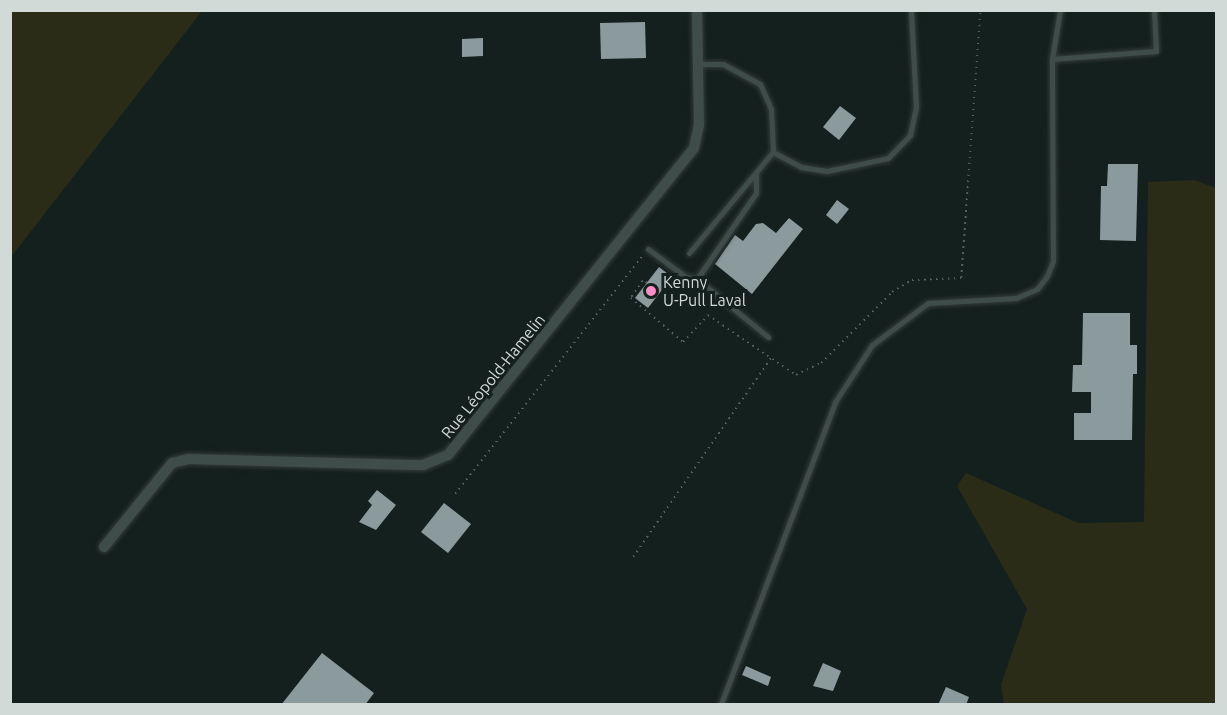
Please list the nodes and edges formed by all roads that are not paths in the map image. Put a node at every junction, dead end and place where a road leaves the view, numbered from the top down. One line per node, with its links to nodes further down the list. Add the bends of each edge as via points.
1 (697, 10): 6 (street, Rue Léopold-Hamelin)
2 (911, 10): 7 (lane, via 916,107 910,135 888,158 827,171 801,167)
3 (1059, 10): 5 (lane)
4 (1154, 10): 5 (lane, via 1156,51)
5 (1052, 59): 14 (lane, via 1053,261 1047,276 1037,289 1016,298 928,303 872,345 835,402)
6 (698, 64): 7 (lane, via 723,64 760,84 771,109); 13 (street, Rue Léopold-Hamelin, via 699,125 694,148 448,455 423,465 188,459 172,463)
7 (773, 152): 8 (lane)
8 (756, 175): 10 (lane, via 739,190); 11 (lane, via 756,193 698,272)
9 (648, 249): 11 (lane, via 686,278)
10 (689, 254)
11 (697, 279): 12 (lane)
12 (768, 337)
13 (104, 547)
14 (721, 705)

